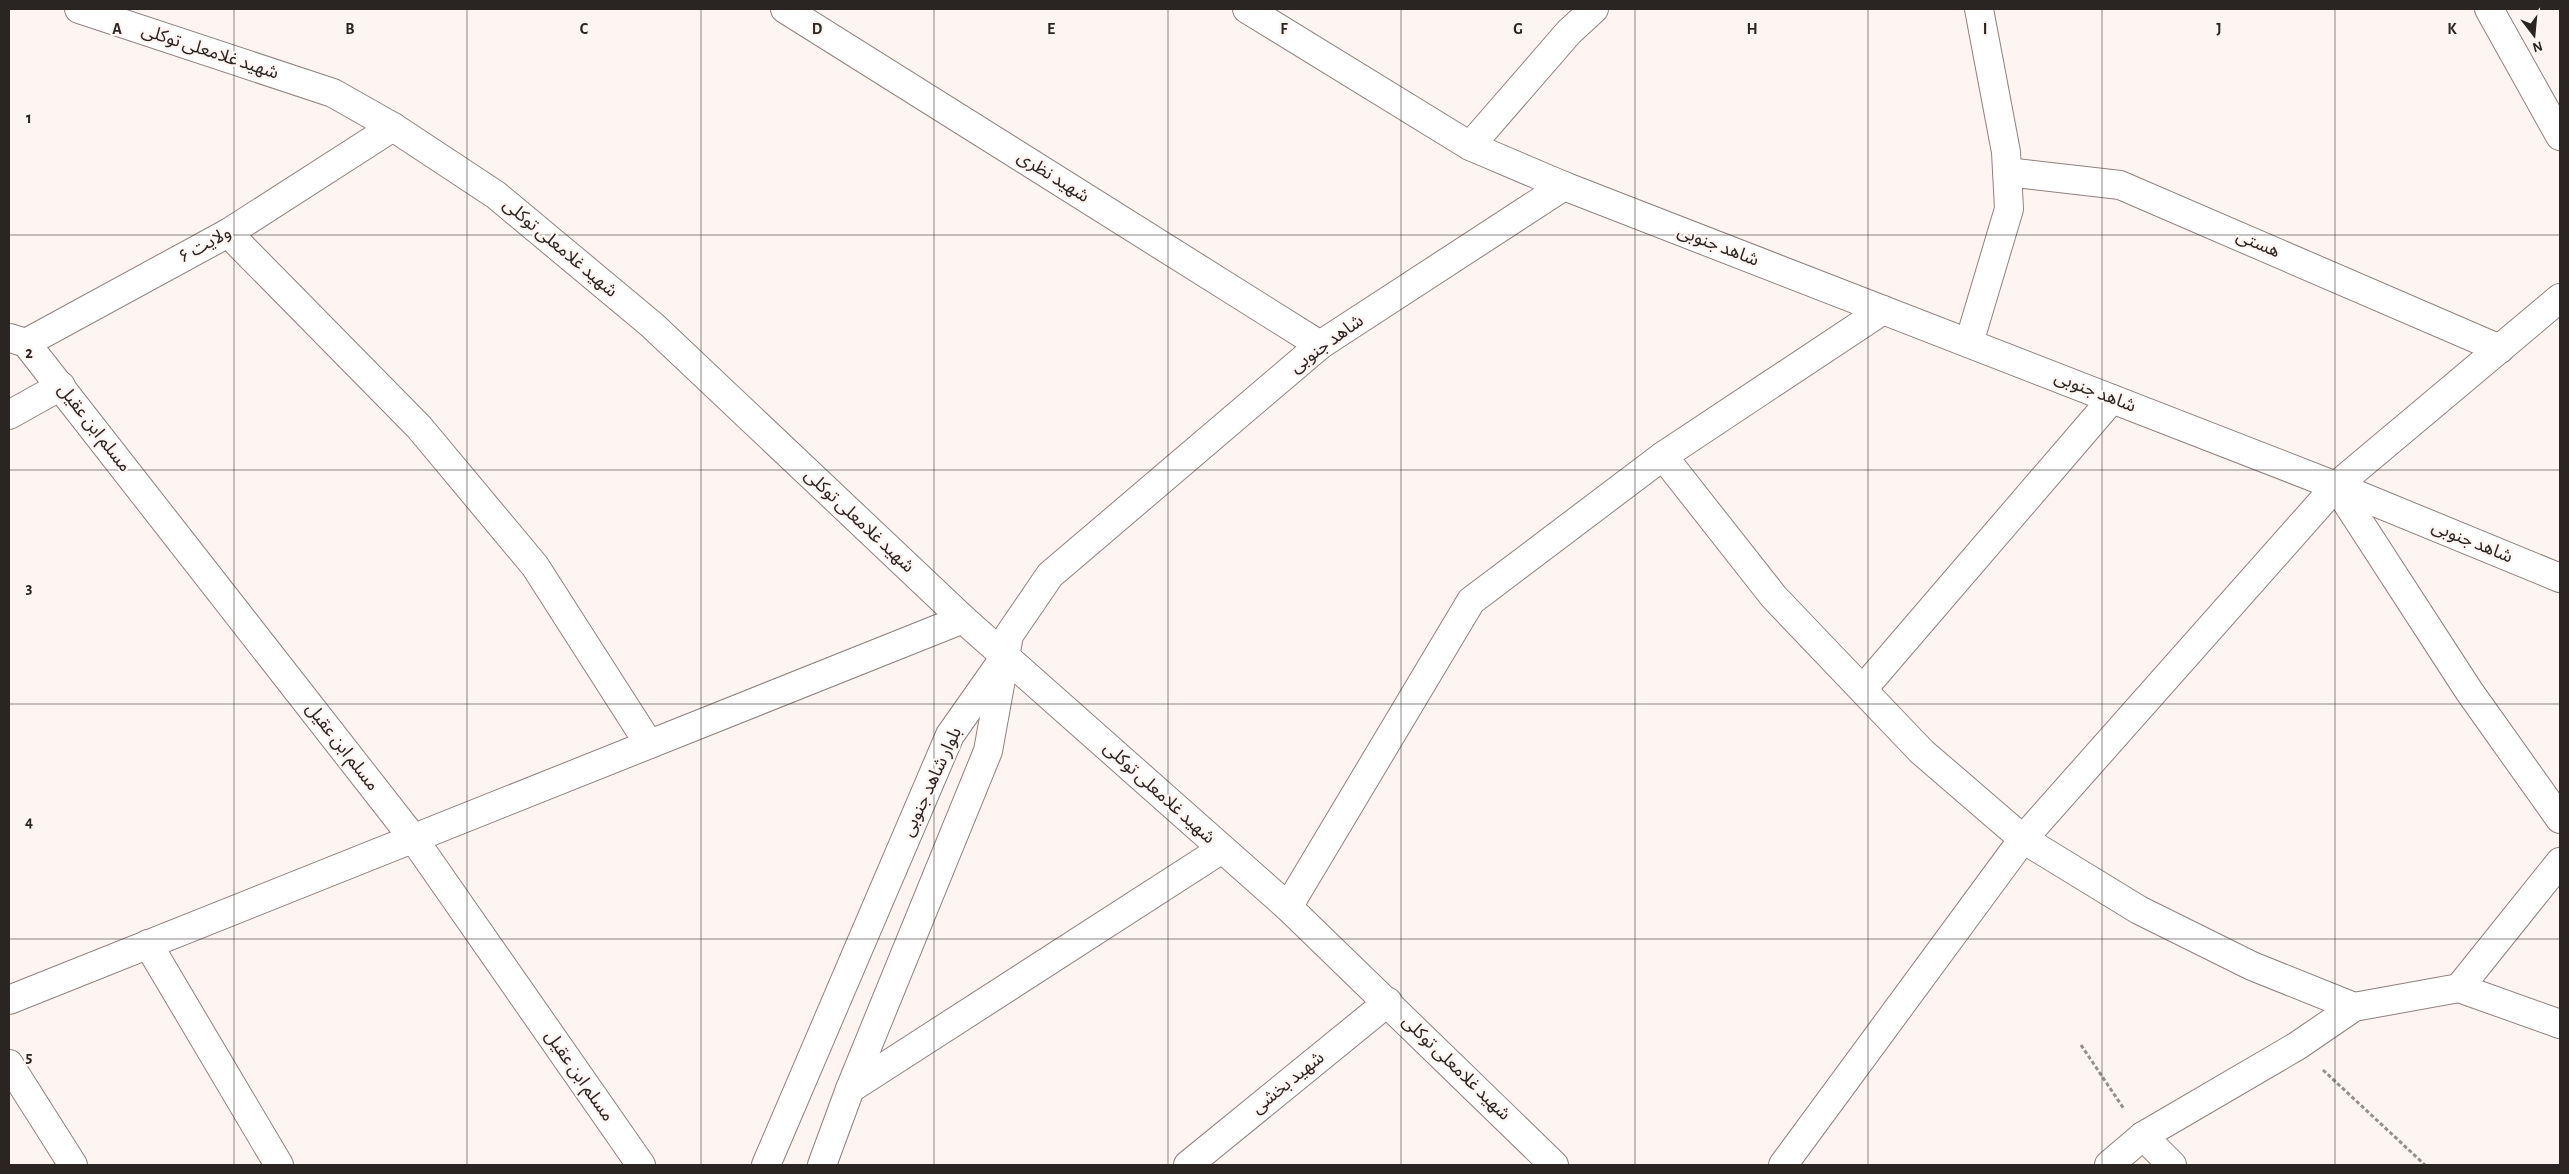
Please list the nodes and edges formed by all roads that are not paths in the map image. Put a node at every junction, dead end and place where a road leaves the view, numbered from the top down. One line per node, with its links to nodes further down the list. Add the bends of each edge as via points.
1 (79, 9): 8 (street, شهید غلامعلی توکلی, via 333,94)
2 (785, 9): 18 (street, شهید نظری)
3 (1247, 9): 10 (street)
4 (1594, 9): 7 (street)
5 (1979, 9): 11 (street)
6 (2489, 9): 9 (street)
7 (1566, 21): 10 (street)
8 (393, 128): 13 (street, ولایت ۶); 26 (street, شهید غلامعلی توکلی, via 496,195 652,325)
9 (2560, 136)
10 (1470, 146): 12 (street)
11 (2007, 172): 17 (street, via 2009,209); 19 (street, هستی, via 2120,185)
12 (1564, 186): 15 (street, شاهد جنوبی); 18 (street, شاهد جنوبی)
13 (228, 233): 16 (street, ولایت ۶); 29 (street, via 419,427 535,566)
14 (2560, 298): 19 (street)
15 (1883, 310): 17 (street, شاهد جنوبی); 23 (street)
16 (17, 340): 20 (street, مسلم ابن عقیل)
17 (1969, 343): 21 (street, شاهد جنوبی)
18 (1320, 345): 27 (street, شاهد جنوبی, via 1050,575 1009,635)
19 (2500, 349): 24 (street)
20 (61, 386): 22 (street); 31 (street, مسلم ابن عقیل)
21 (2112, 399): 24 (street, شاهد جنوبی); 28 (street)
22 (9, 415)
23 (1663, 456): 28 (street, via 1774,597); 35 (street, via 1471,601)
24 (2336, 486): 25 (street, شاهد جنوبی); 30 (street, via 2469,692); 32 (street)
25 (2560, 578)
26 (963, 619): 27 (street, شهید غلامعلی توکلی); 29 (street)
27 (1005, 656): 33 (street, شهید غلامعلی توکلی); 43 (street, بلوار شاهد جنوبی, via 988,750); 48 (street, بلوار شاهد جنوبی, via 950,735)
28 (1863, 689): 32 (street, via 1922,752)
29 (649, 744): 31 (street)
30 (2560, 819)
31 (413, 838): 36 (street); 47 (street, مسلم ابن عقیل)
32 (2023, 839): 40 (street, via 2139,910 2252,966); 52 (street)
33 (1222, 850): 35 (street, شهید غلامعلی توکلی); 43 (street)
34 (2560, 862): 37 (street)
35 (1288, 907): 39 (street, شهید غلامعلی توکلی)
36 (148, 944): 38 (street); 46 (street)
37 (2459, 988): 40 (street); 41 (street)
38 (9, 1000)
39 (1388, 1002): 50 (street, شهید بخشی); 51 (street, شهید غلامعلی توکلی)
40 (2354, 1007): 44 (street, via 2297,1046)
41 (2560, 1024)
42 (9, 1064): 45 (street)
43 (850, 1088): 49 (street, بلوار شاهد جنوبی)
44 (2143, 1136): 53 (street); 54 (street)
45 (73, 1165)
46 (279, 1165)
47 (641, 1165)
48 (766, 1165)
49 (822, 1165)
50 (1188, 1165)
51 (1554, 1165)
52 (1783, 1165)
53 (2109, 1165)
54 (2172, 1165)

